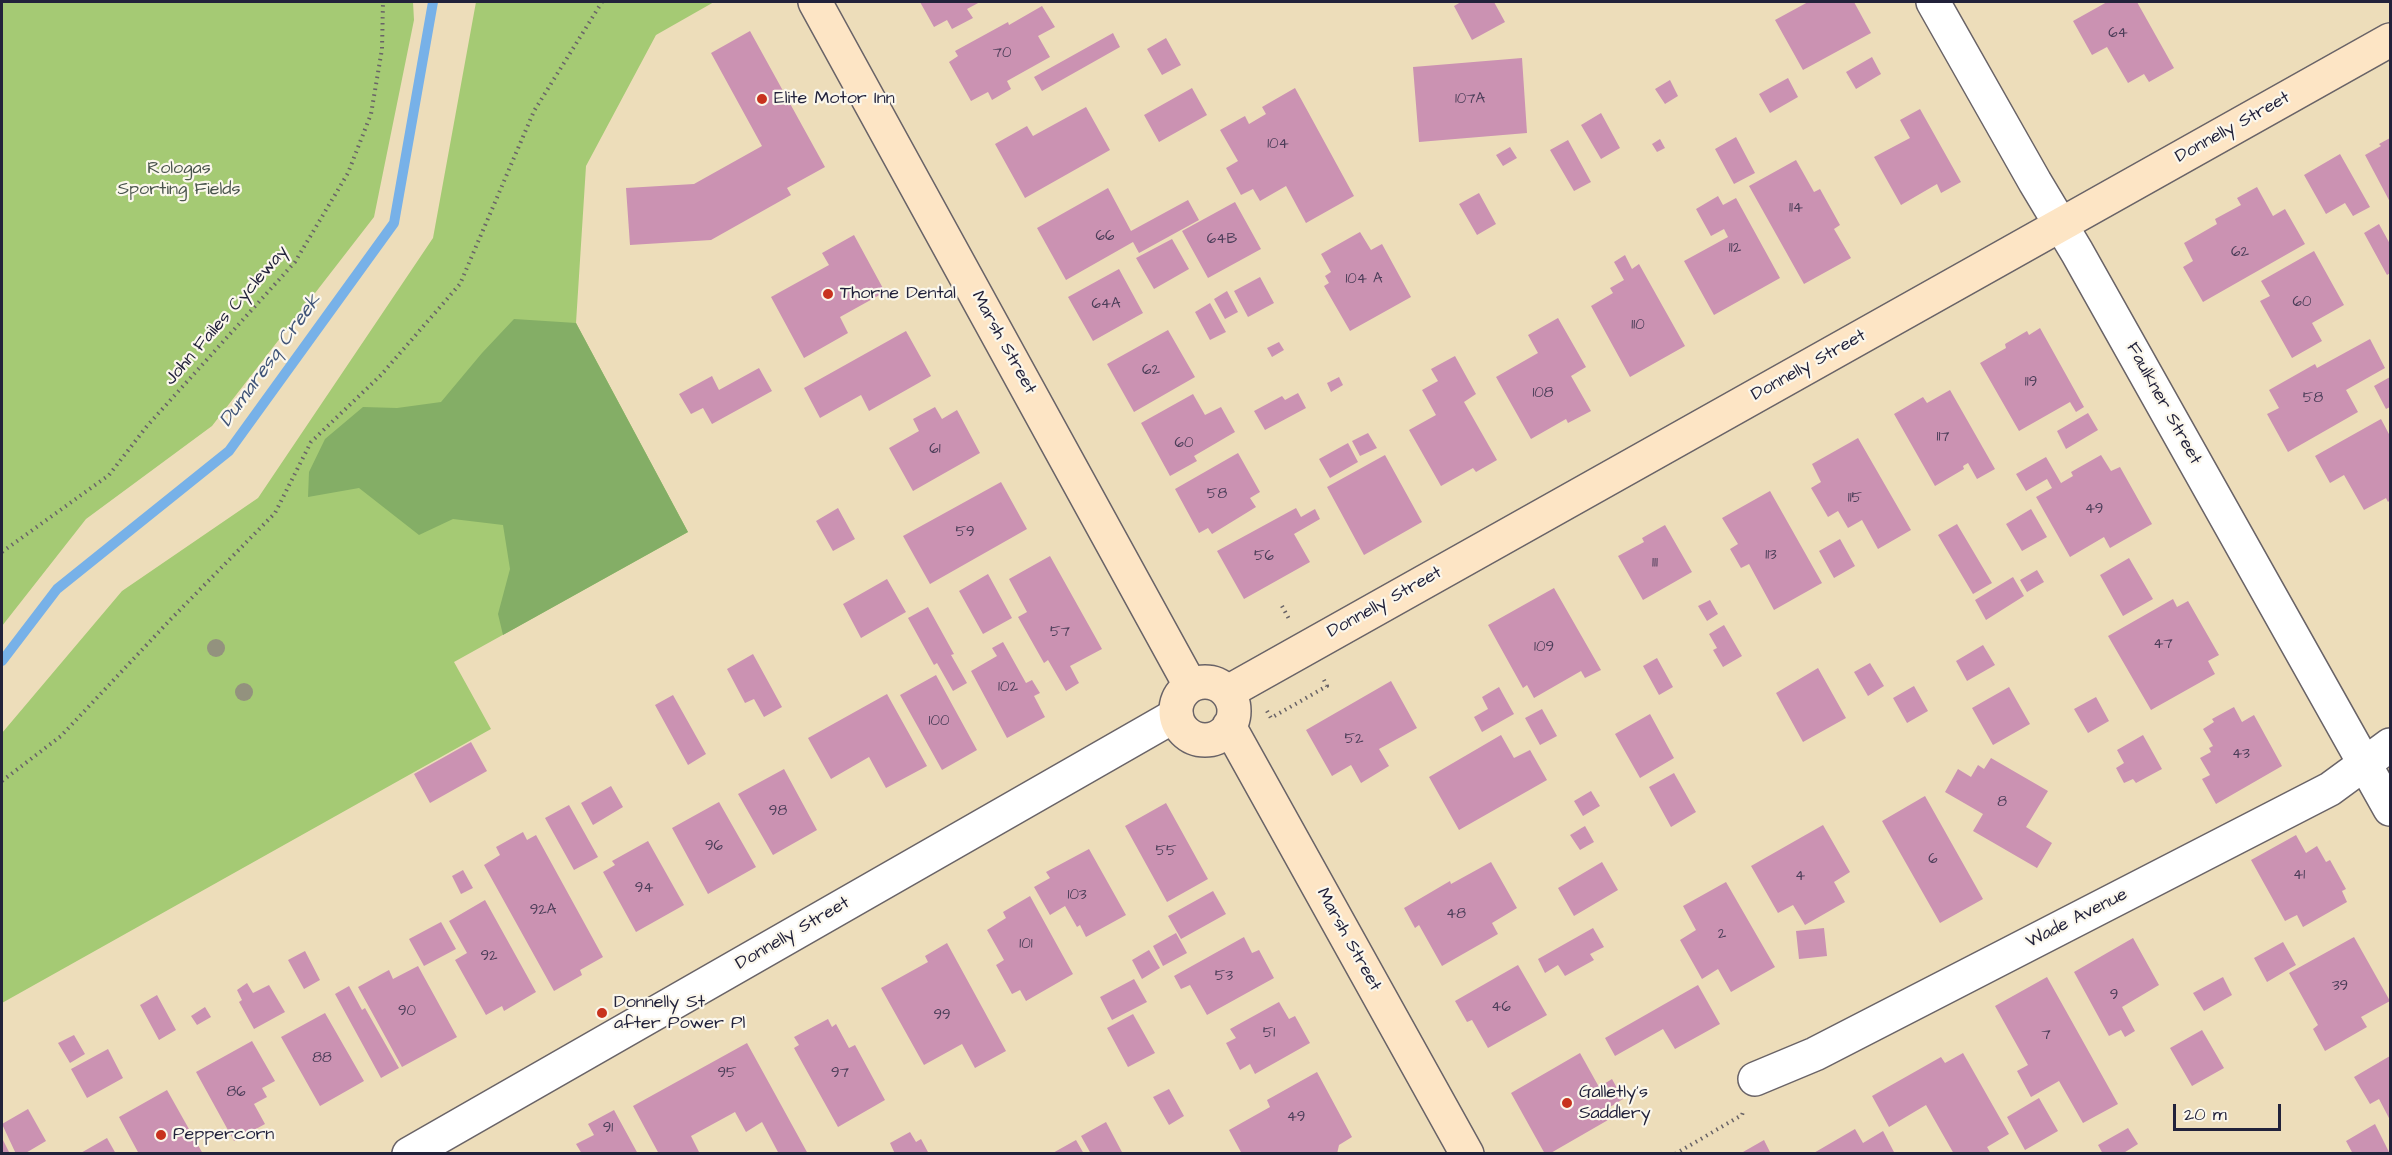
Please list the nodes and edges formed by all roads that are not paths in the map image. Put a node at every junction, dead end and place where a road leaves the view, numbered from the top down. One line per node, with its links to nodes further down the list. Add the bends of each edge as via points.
1 (815, 2): 5 (main road, Marsh Street)
2 (1933, 2): 4 (street, Faulkner Street)
3 (2391, 40): 4 (main road, Donnelly Street)
4 (2060, 224): 6 (main road, Donnelly Street); 9 (street, Faulkner Street)
5 (1190, 685): 6 (main road, via 1211,682); 7 (main road, via 1178,698)
6 (1228, 692): 8 (main road, via 1234,709)
7 (1176, 715): 8 (main road, via 1183,730 1198,739 1216,738); 12 (street, Donnelly Street)
8 (1229, 726): 13 (main road, Marsh Street)
9 (2378, 754): 10 (street, Faulkner Street); 11 (street, Wade Avenue, via 2330,789 1815,1054)
10 (2391, 809)
11 (1755, 1079)
12 (417, 1152)
13 (1467, 1154)

